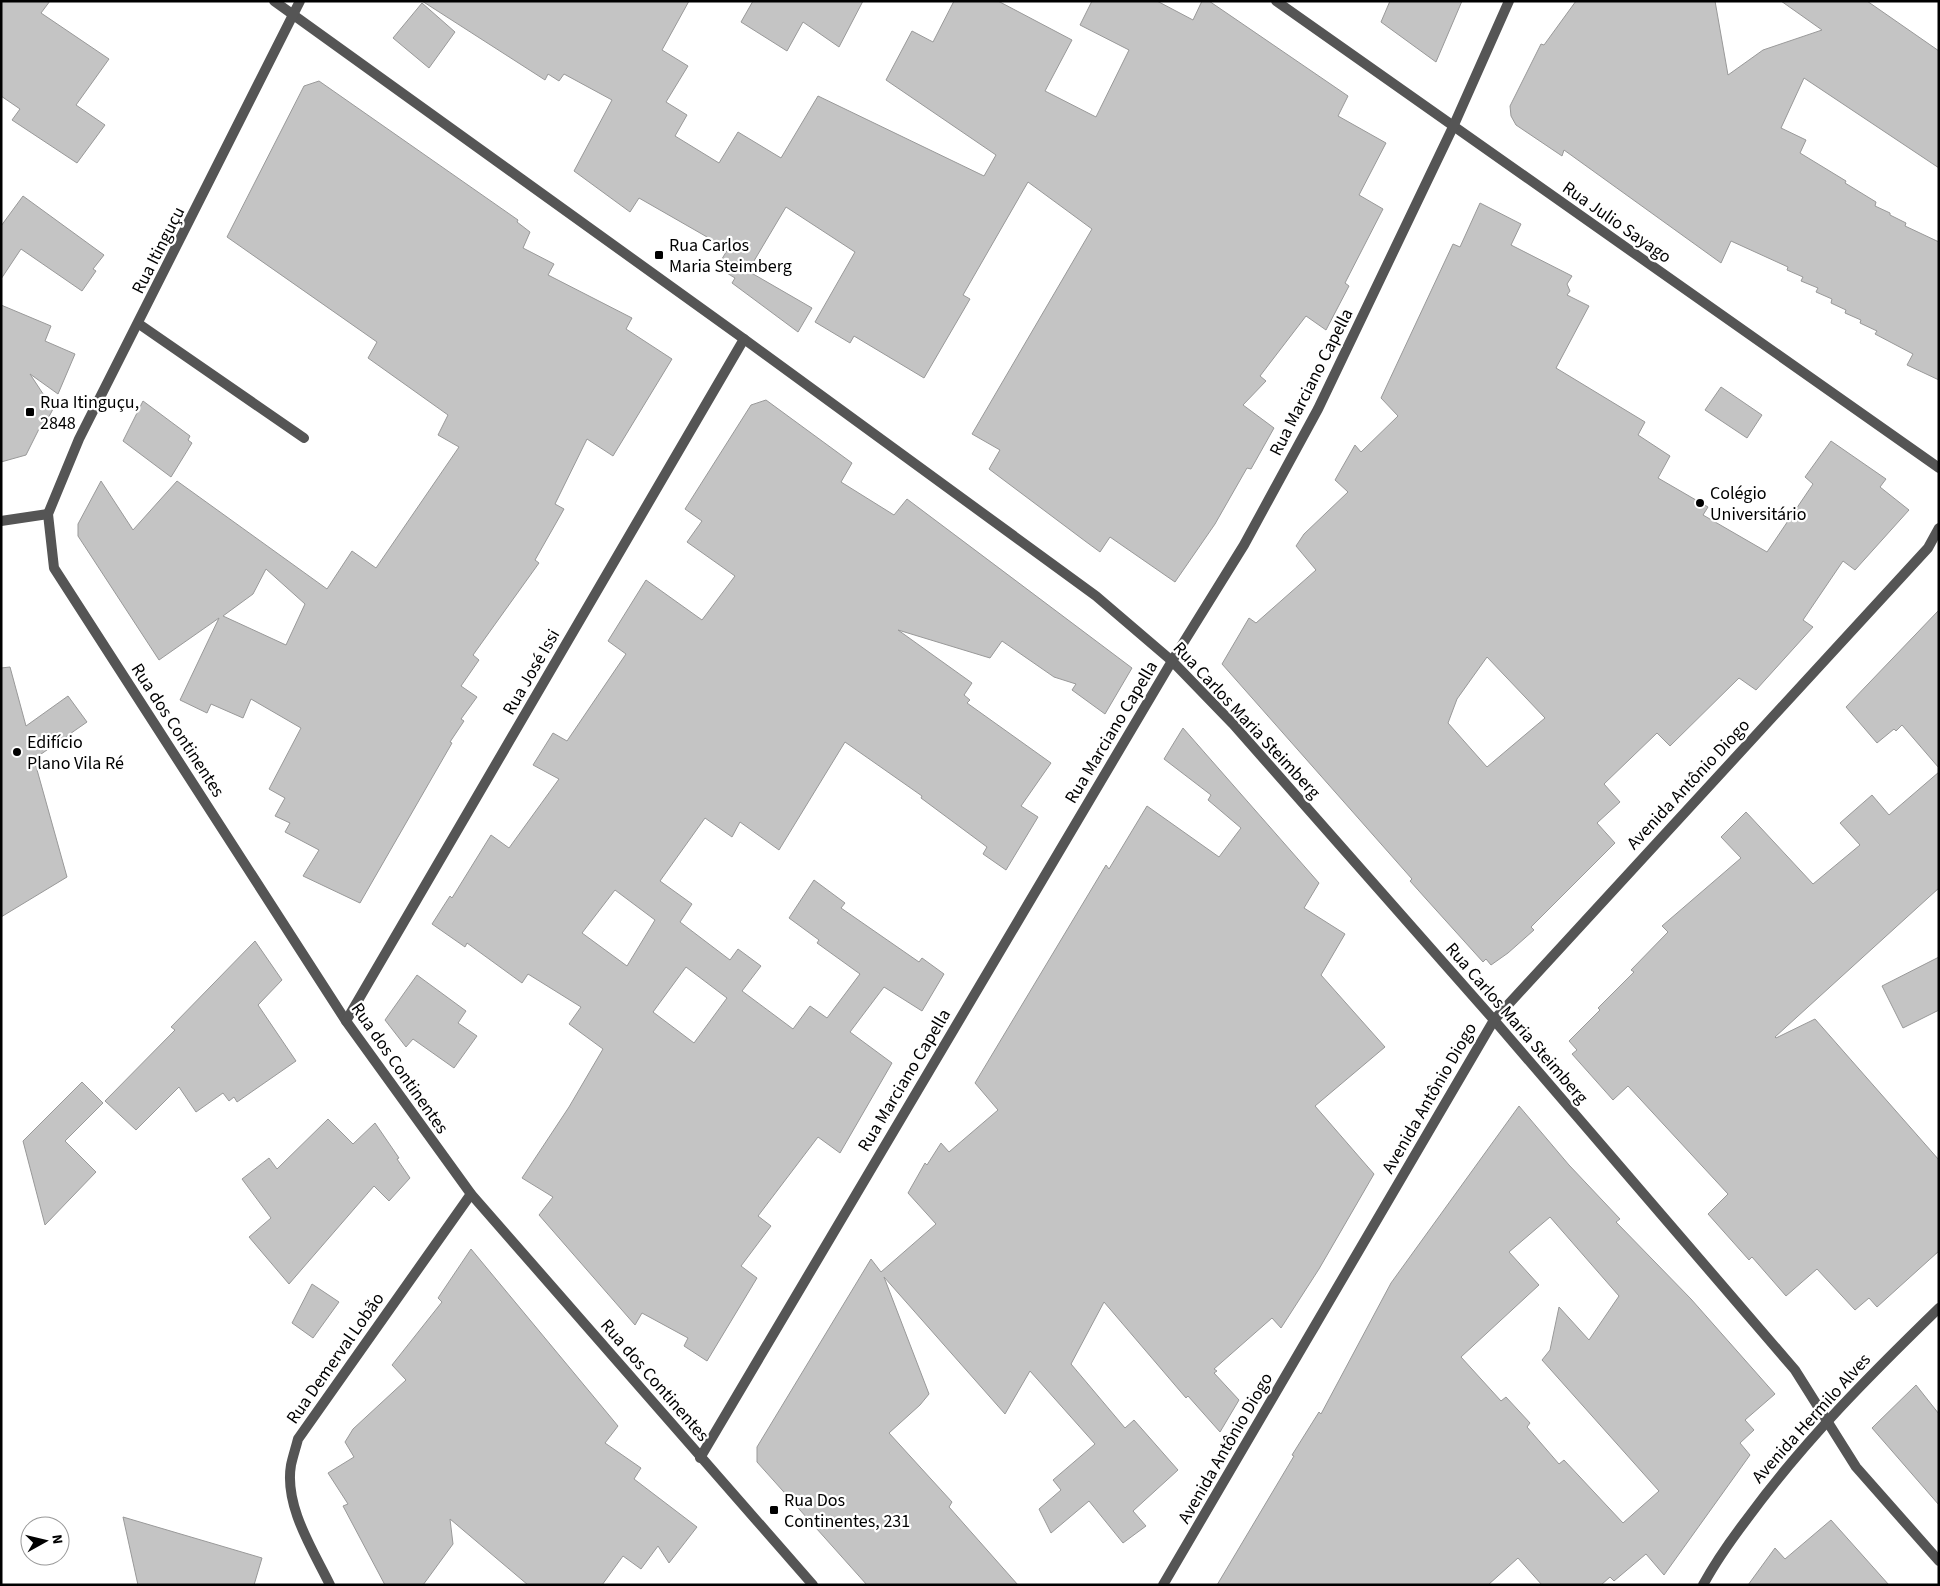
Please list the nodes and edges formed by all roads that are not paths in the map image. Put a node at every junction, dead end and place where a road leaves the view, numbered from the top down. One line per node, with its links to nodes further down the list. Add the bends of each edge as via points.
1 (274, 1): 5 (street, Rua Carlos Maria Steimberg)
2 (300, 1): 5 (street, Rua Itinguçu)
3 (1276, 1): 6 (street, Rua Julio Sayago)
4 (1510, 1): 6 (street, Rua Marciano Capella)
5 (293, 14): 7 (street, Rua Itinguçu); 8 (street, Rua Carlos Maria Steimberg)
6 (1453, 127): 10 (street, Rua Julio Sayago); 14 (street, Rua Marciano Capella, via 1318,409 1244,545)
7 (139, 324): 9 (street); 11 (street, Rua Itinguçu, via 79,439)
8 (744, 339): 14 (street, Rua Carlos Maria Steimberg, via 1096,596); 15 (street, Rua José Issi)
9 (304, 438)
10 (1939, 468)
11 (48, 514): 12 (street); 15 (street, Rua dos Continentes, via 54,568)
12 (1, 522)
13 (1939, 528): 16 (street, Avenida Antônio Diogo, via 1928,548)
14 (1172, 661): 16 (street, Rua Carlos Maria Steimberg, via 1233,724); 20 (street, Rua Marciano Capella)
15 (346, 1020): 17 (street, Rua dos Continentes)
16 (1494, 1020): 19 (street, Rua Carlos Maria Steimberg, via 1795,1370); 24 (street, Avenida Antônio Diogo)
17 (471, 1194): 20 (street, Rua dos Continentes); 22 (street, Rua Demerval Lobão, via 298,1438 291,1466 292,1492 300,1521)
18 (1939, 1308): 19 (street, Avenida Hermilo Alves)
19 (1827, 1420): 21 (street, Rua Carlos Maria Steimberg, via 1856,1468); 25 (street, Avenida Hermilo Alves, via 1772,1484)
20 (700, 1458): 23 (street, Rua dos Continentes)
21 (1939, 1561)
22 (330, 1585)
23 (813, 1585)
24 (1163, 1585)
25 (1702, 1585)

